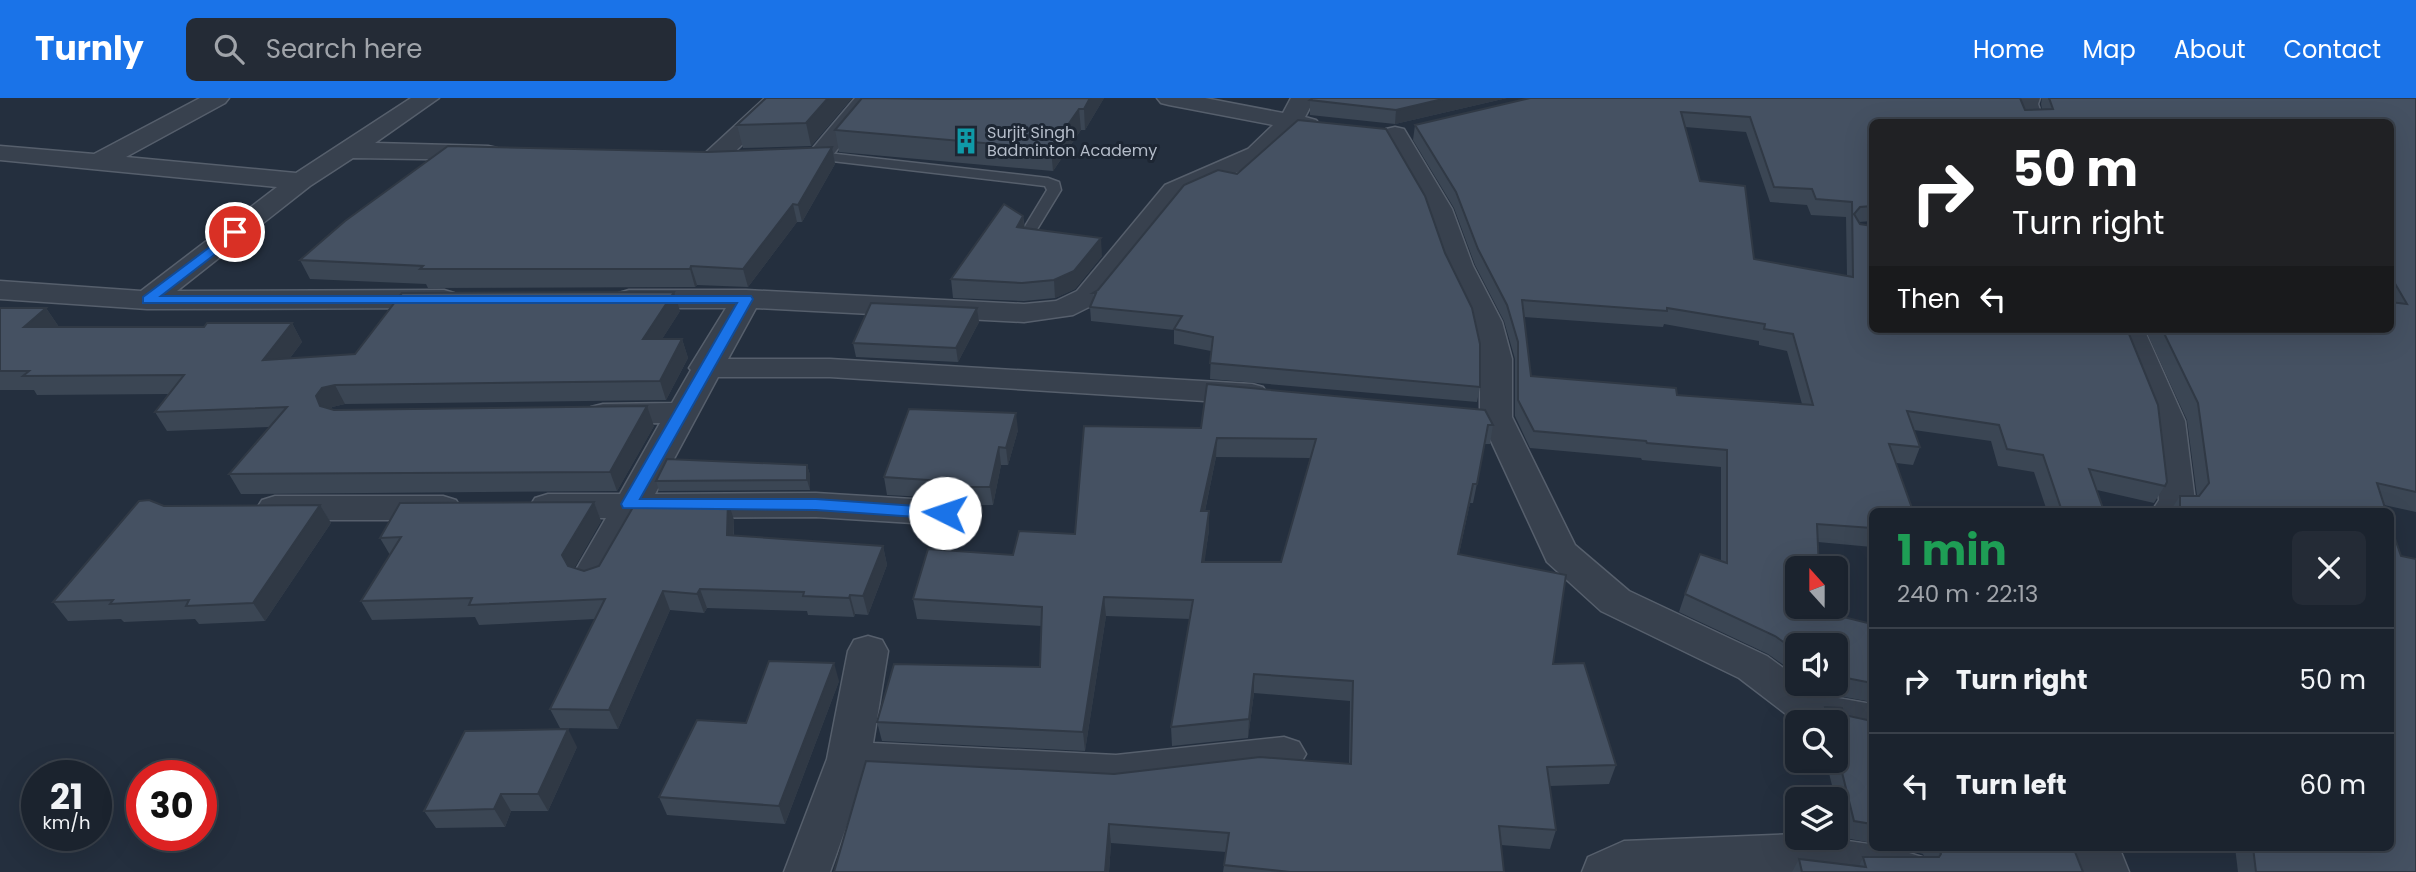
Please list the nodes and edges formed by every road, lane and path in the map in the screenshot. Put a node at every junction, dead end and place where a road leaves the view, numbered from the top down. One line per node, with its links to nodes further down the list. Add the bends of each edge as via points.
1 (217, 98): 18 (street)
2 (427, 98): 12 (street)
3 (779, 98): 17 (street)
4 (867, 98): 15 (street)
5 (1168, 98): 9 (street)
6 (1303, 98): 9 (street)
7 (2028, 98): 8 (street)
8 (2031, 119)
9 (1290, 123): 10 (street); 24 (street, via 1256,154 1174,191 1087,297 1063,309 1024,313)
10 (1329, 127)
11 (1394, 131): 39 (street, via 1439,209 1487,322 1496,359 1483,416 1560,553 1615,601 1753,667 1810,709)
12 (347, 150): 14 (street); 19 (street)
13 (0, 153): 18 (street)
14 (510, 154)
15 (819, 156): 17 (street); 20 (lane, via 1048,182 1054,190)
16 (686, 158): 17 (street)
17 (713, 159)
18 (98, 162): 19 (street)
19 (301, 181): 25 (street)
20 (1031, 228)
21 (0, 290): 25 (street)
22 (468, 299): 25 (street)
23 (607, 299): 24 (street)
24 (746, 299): 27 (street)
25 (148, 300)
26 (2131, 333): 35 (street, via 2168,421 2177,500)
27 (705, 368): 28 (street, via 830,368); 29 (street)
28 (1282, 397)
29 (680, 413): 30 (street); 31 (street)
30 (569, 414)
31 (629, 504): 32 (street); 36 (street, via 816,505); 37 (street)
32 (521, 507)
33 (246, 508): 34 (street)
34 (480, 508)
35 (2172, 508)
36 (945, 513)
37 (592, 575)
38 (868, 651): 41 (street)
39 (1869, 720)
40 (1284, 754): 41 (street, via 1116,773)
41 (849, 759): 43 (street)
42 (2098, 851): 46 (street)
43 (807, 872)
44 (1605, 872): 45 (street, via 1624,862 1799,854)
45 (1905, 872)
46 (2106, 872)

